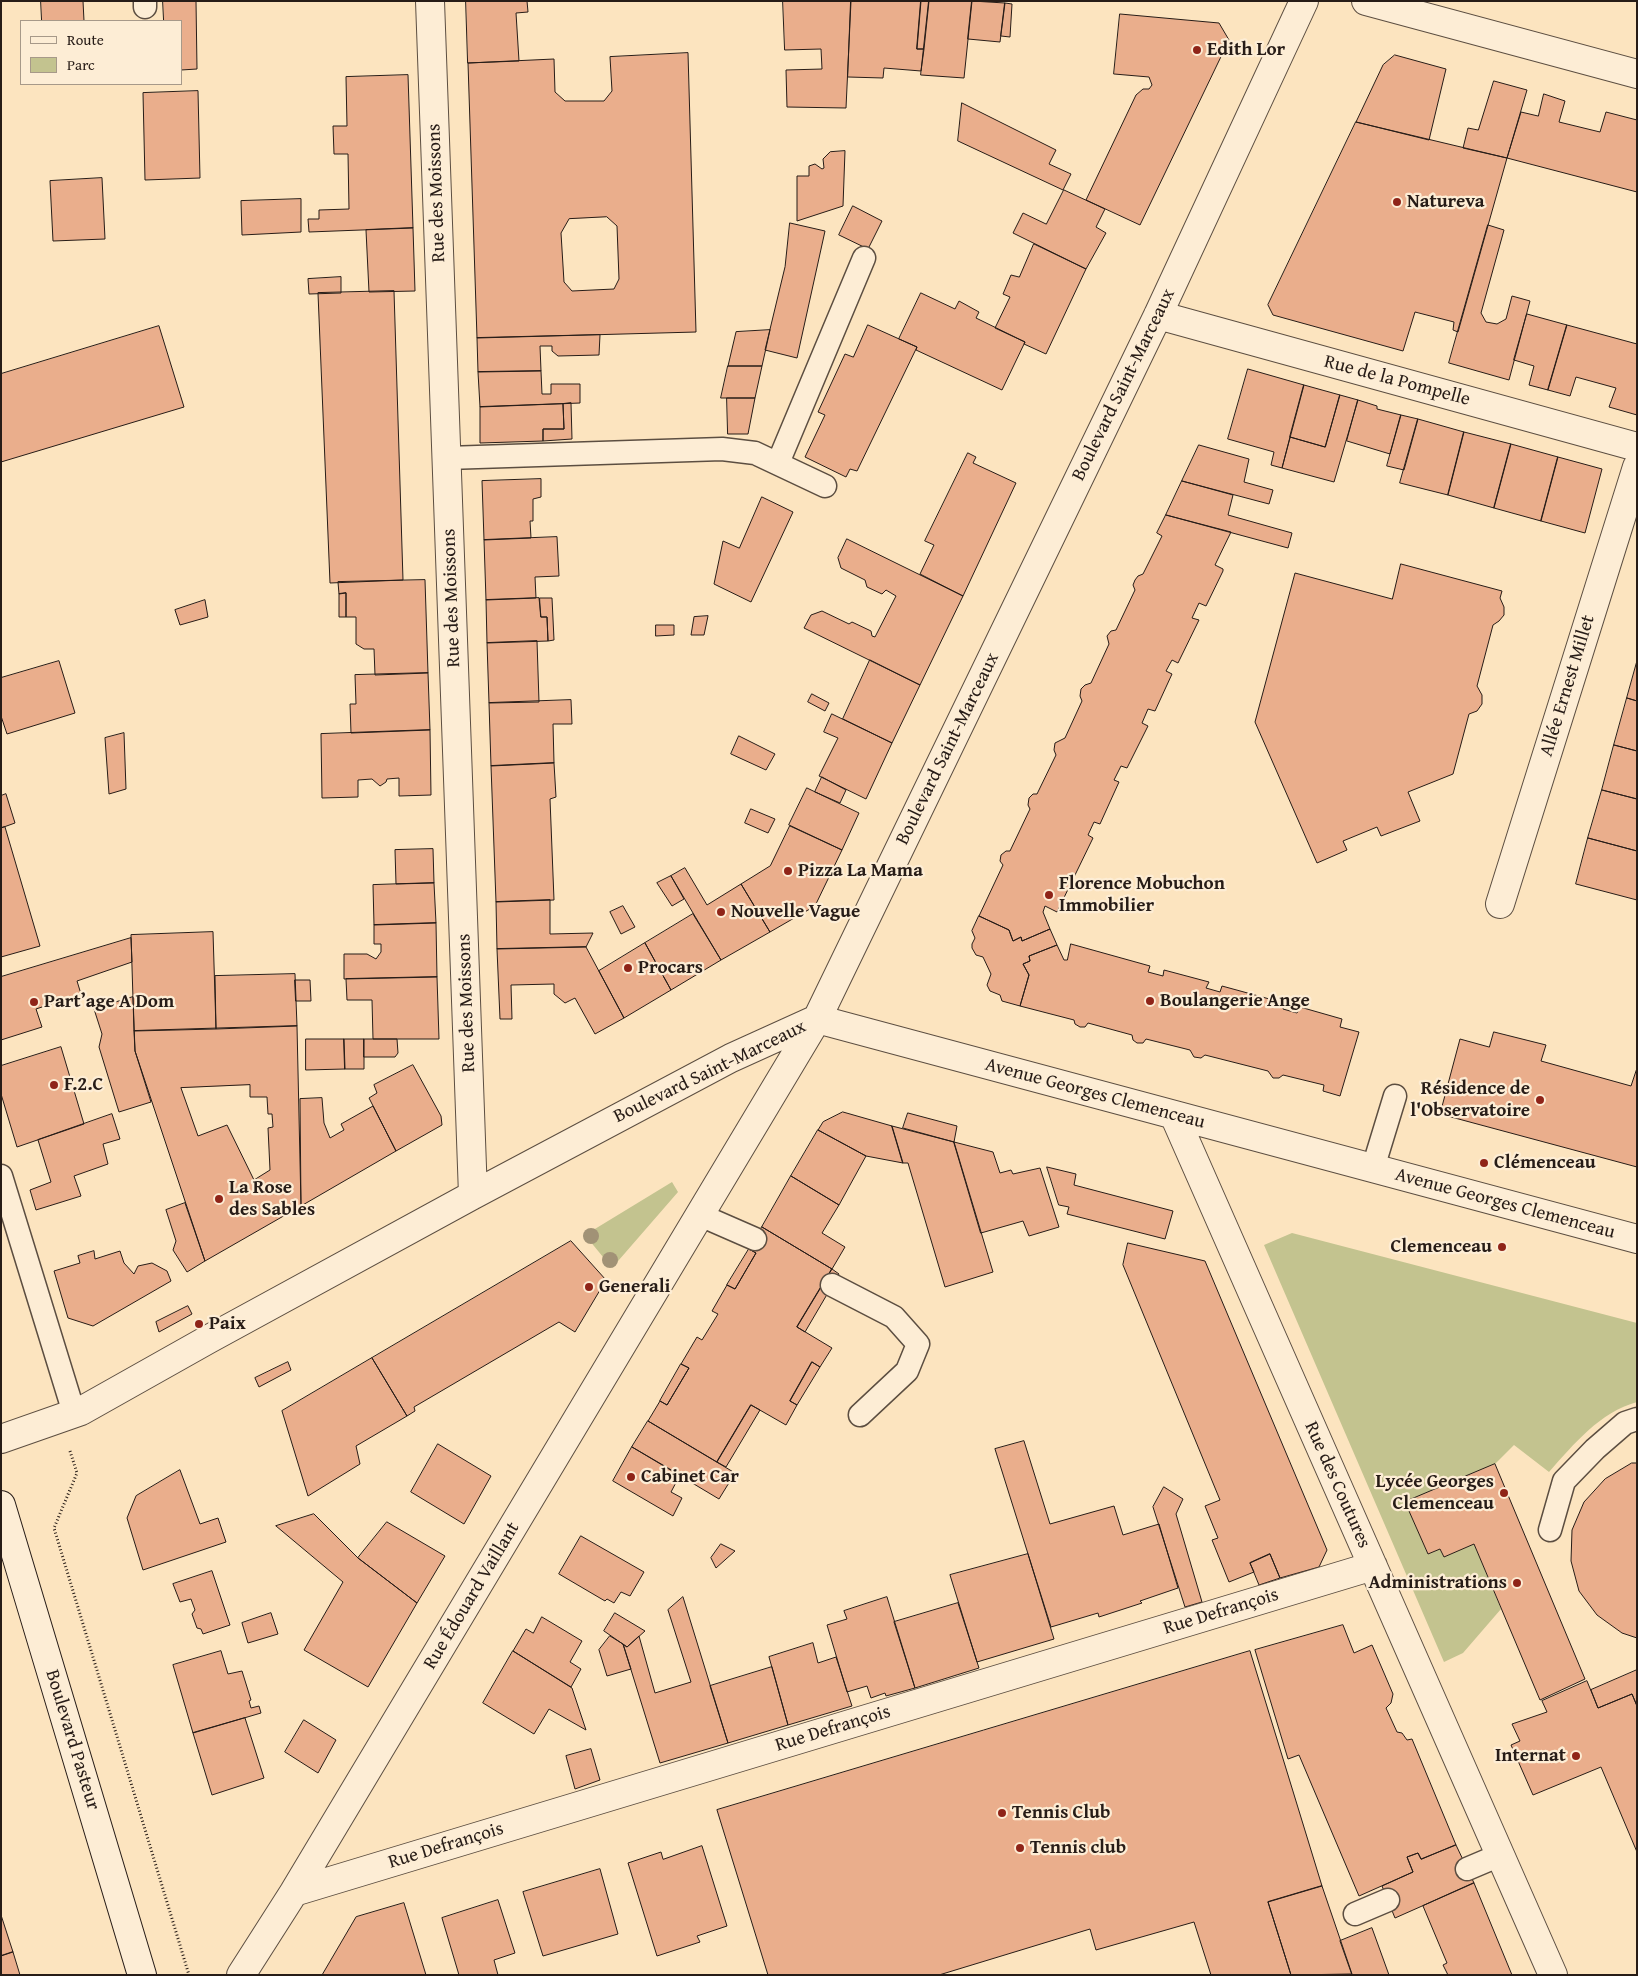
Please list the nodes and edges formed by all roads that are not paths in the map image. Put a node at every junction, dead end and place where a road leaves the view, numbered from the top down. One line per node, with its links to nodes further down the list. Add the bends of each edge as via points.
1 (430, 1): 8 (street, Rue des Moissons)
2 (1304, 1): 6 (street, Boulevard Saint-Marceaux)
3 (1366, 1): 4 (street)
4 (1637, 74)
5 (864, 258): 9 (lane)
6 (1158, 315): 7 (street, Rue de la Pompelle); 13 (street, Boulevard Saint-Marceaux)
7 (1637, 447)
8 (447, 458): 9 (lane, via 722,449 755,453); 18 (street, Rue des Moissons)
9 (778, 463): 11 (lane)
10 (1637, 467): 12 (street, Allée Ernest Millet)
11 (825, 486)
12 (1500, 904)
13 (817, 1019): 15 (street, Avenue Georges Clemenceau); 18 (street, Boulevard Saint-Marceaux, via 731,1058); 19 (street, Rue Édouard Vaillant)
14 (1395, 1096): 16 (lane, Avenue Georges Clemenceau)
15 (1174, 1115): 16 (street, Avenue Georges Clemenceau); 29 (street, Rue des Coutures)
16 (1373, 1168): 21 (street, Avenue Georges Clemenceau)
17 (1, 1176): 24 (lane)
18 (473, 1194): 24 (street, Boulevard Saint-Marceaux, via 82,1411)
19 (700, 1215): 20 (lane); 32 (street, Rue Édouard Vaillant)
20 (755, 1239)
21 (1637, 1239)
22 (832, 1286): 23 (lane, via 894,1317 918,1344 907,1371)
23 (860, 1415)
24 (67, 1416): 26 (street, Boulevard Saint-Marceaux)
25 (1637, 1419): 28 (lane, via 1625,1423 1602,1442 1564,1482)
26 (1, 1439)
27 (1, 1505): 35 (street, Boulevard Pasteur)
28 (1550, 1530)
29 (1373, 1566): 30 (street, Rue des Coutures); 32 (street, Rue Defrançois)
30 (1500, 1855): 31 (lane); 37 (street, Rue des Coutures)
31 (1467, 1870)
32 (294, 1892): 36 (street, Rue Édouard Vaillant)
33 (1388, 1900): 34 (lane)
34 (1355, 1914)
35 (142, 1975)
36 (242, 1975)
37 (1553, 1975)

